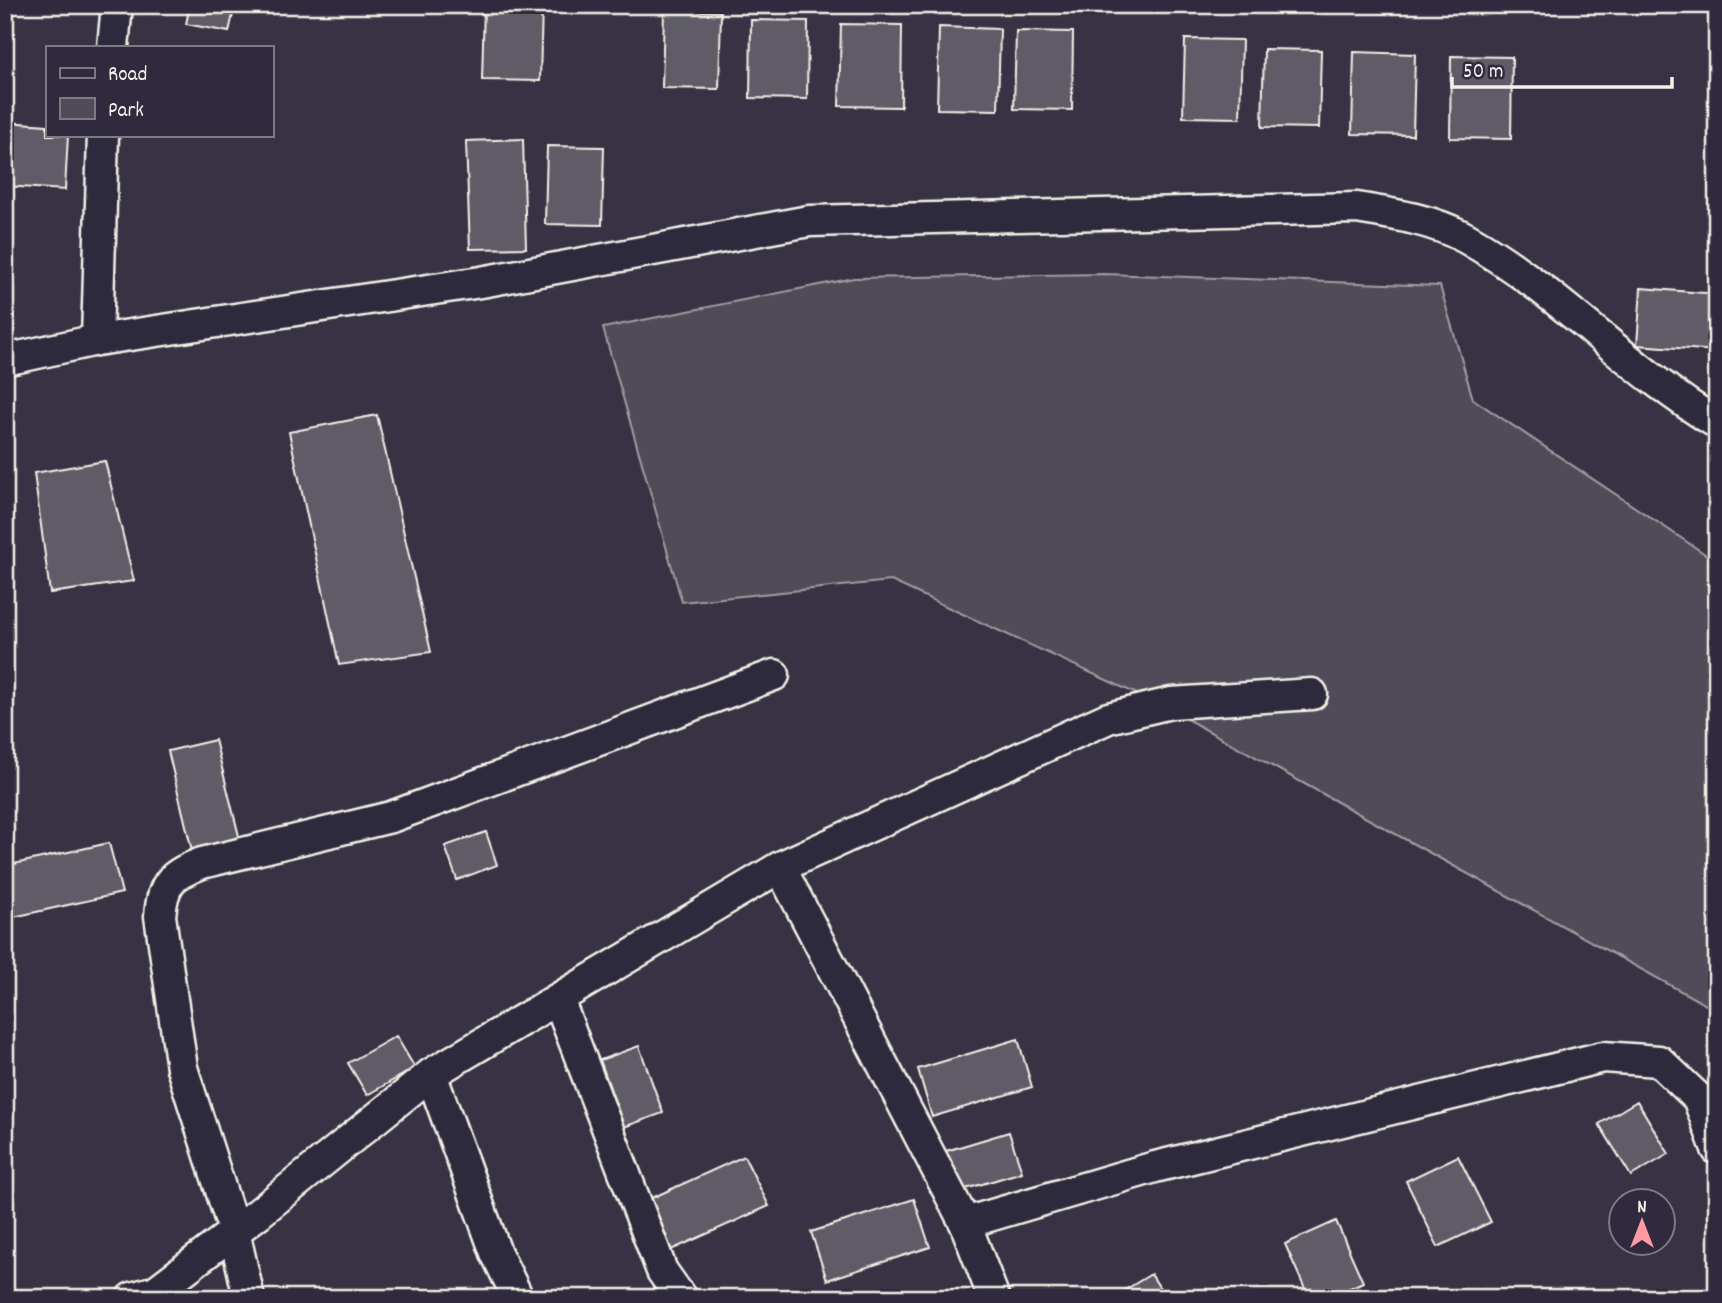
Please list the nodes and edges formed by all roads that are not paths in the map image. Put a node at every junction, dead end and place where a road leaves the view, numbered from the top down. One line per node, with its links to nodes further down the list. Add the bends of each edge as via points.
1 (117, 5): 2 (street)
2 (113, 46)
3 (103, 136): 4 (street)
4 (97, 340): 5 (street); 6 (street, via 481,282 808,221 1357,208 1406,216 1465,238 1579,317 1677,399)
5 (5, 360)
6 (1717, 423)
7 (774, 675): 14 (street, via 391,817 178,872 162,892 160,916 182,1068)
8 (1312, 694): 9 (street, via 1171,703 1108,718)
9 (780, 867): 10 (street); 13 (street)
10 (558, 999): 11 (street); 18 (street, via 662,1271)
11 (431, 1074): 14 (street); 17 (street, via 496,1253)
12 (1717, 1149): 13 (street, via 1698,1098 1659,1061 1603,1057 1155,1167)
13 (965, 1223): 19 (street)
14 (234, 1231): 15 (street, via 156,1291); 16 (street)
15 (132, 1298)
16 (249, 1298)
17 (518, 1298)
18 (681, 1298)
19 (993, 1298)

